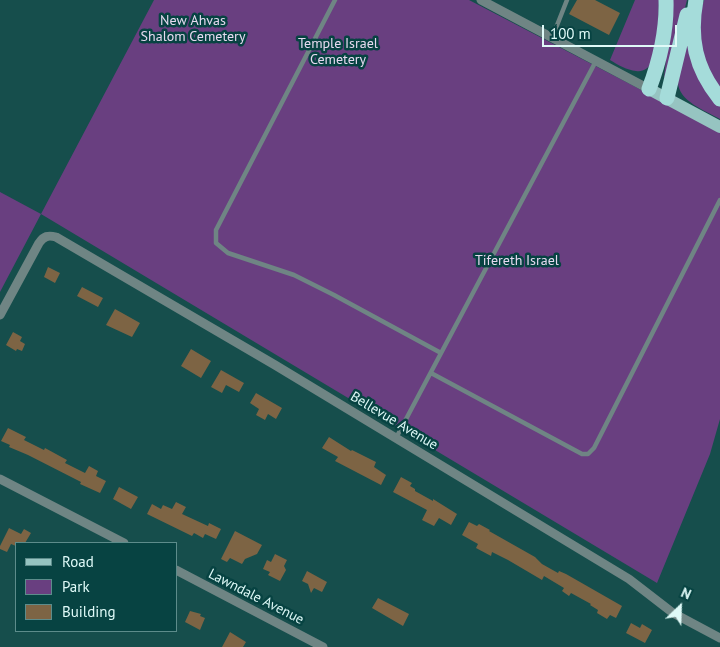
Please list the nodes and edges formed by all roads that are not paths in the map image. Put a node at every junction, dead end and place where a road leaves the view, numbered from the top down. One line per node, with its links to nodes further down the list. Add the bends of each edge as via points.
1 (335, 0): 14 (lane, via 216,230 216,243 228,253 294,275)
2 (481, 0): 6 (street)
3 (565, 0): 6 (lane)
4 (666, 0): 8 (highway, via 663,44)
5 (695, 0): 9 (highway, via 686,17); 10 (highway, via 693,38 696,55 708,85)
6 (552, 38): 7 (street)
7 (596, 61): 8 (street); 14 (lane)
8 (649, 89): 9 (main road)
9 (666, 98): 11 (main road)
10 (720, 99)
11 (720, 126)
12 (720, 200): 15 (lane, via 594,448 588,454 582,454)
13 (0, 315): 16 (street, Bellevue Avenue, via 39,242 49,235 56,237)
14 (441, 354): 15 (lane)
15 (431, 373): 16 (lane)
16 (396, 438): 20 (street, Bellevue Avenue, via 629,579 673,613)
17 (0, 479): 18 (street)
18 (122, 542)
19 (178, 571): 21 (street, Lawndale Avenue)
20 (720, 638)
21 (323, 647)

